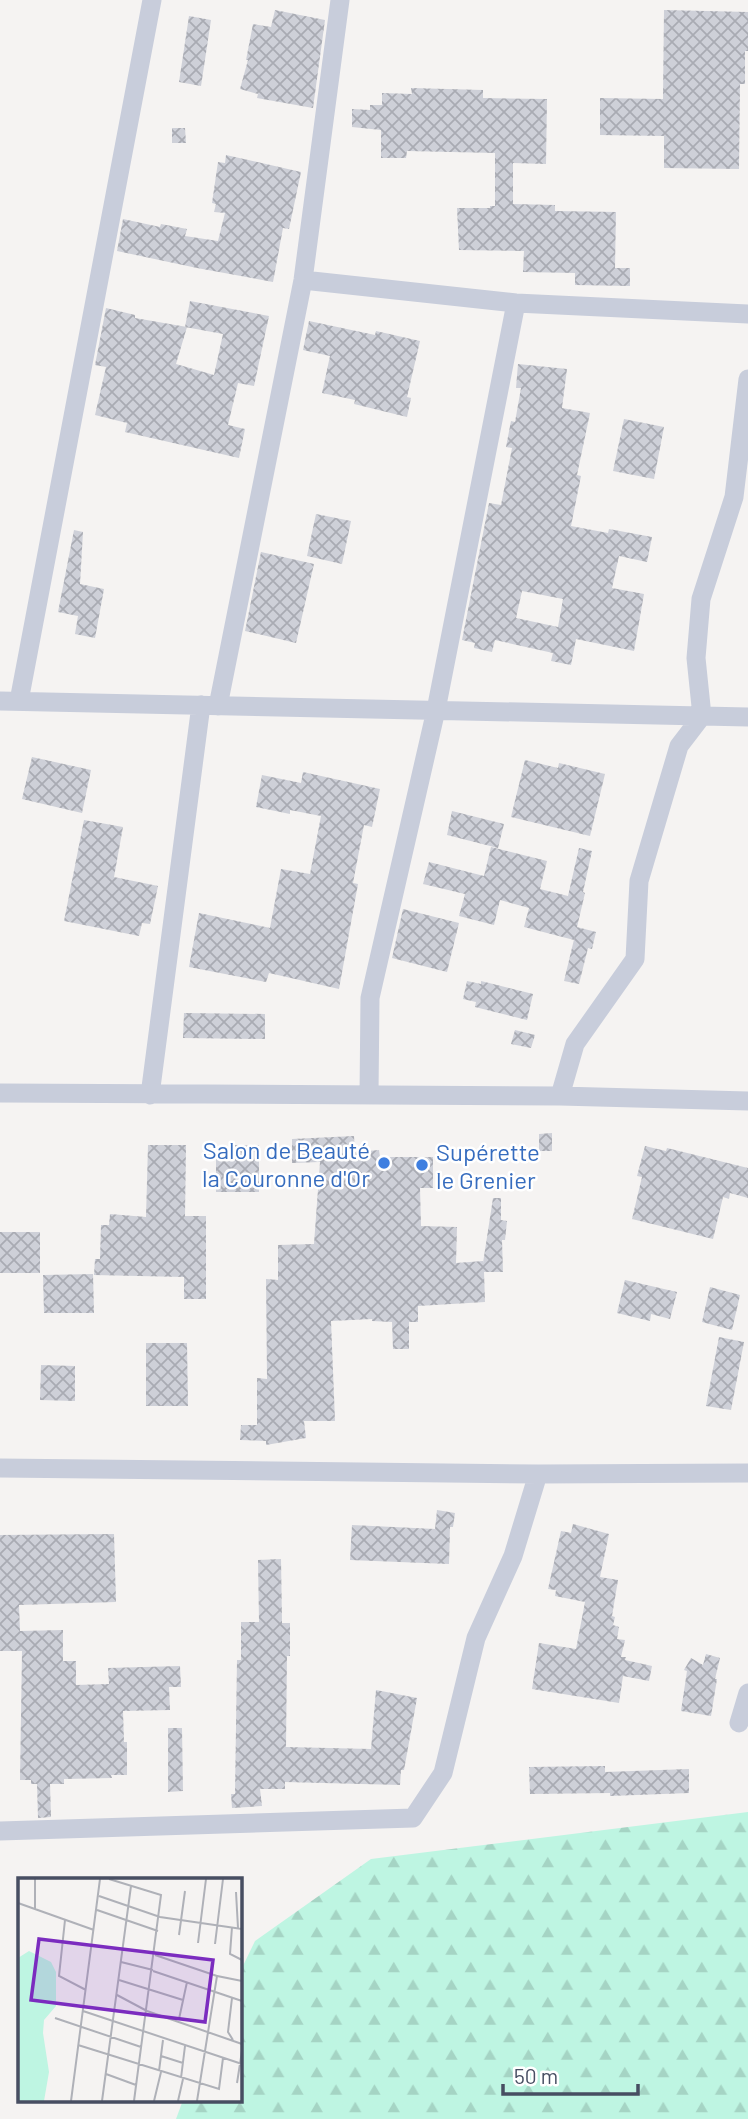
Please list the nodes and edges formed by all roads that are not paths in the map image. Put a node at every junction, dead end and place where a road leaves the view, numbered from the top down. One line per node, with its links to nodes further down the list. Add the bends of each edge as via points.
1 (152, 0): 7 (street)
2 (340, 0): 3 (street)
3 (303, 280): 4 (street); 8 (street)
4 (516, 303): 5 (street); 9 (street)
5 (748, 314)
6 (748, 379): 10 (street, via 734,496 701,599 696,658)
7 (9, 701): 8 (street)
8 (210, 705): 9 (street); 13 (street)
9 (436, 710): 10 (street); 14 (street, via 370,998)
10 (702, 716): 11 (street); 15 (street, via 679,746 639,881 635,958 575,1044)
11 (748, 717)
12 (0, 1093): 13 (street)
13 (150, 1095): 14 (street)
14 (369, 1095): 15 (street)
15 (560, 1096): 16 (street)
16 (748, 1101)
17 (0, 1468): 19 (street)
18 (748, 1473): 19 (street)
19 (538, 1474): 22 (street, via 513,1556 476,1638 443,1773 412,1818)
20 (748, 1693): 21 (street)
21 (739, 1723)
22 (0, 1831)

